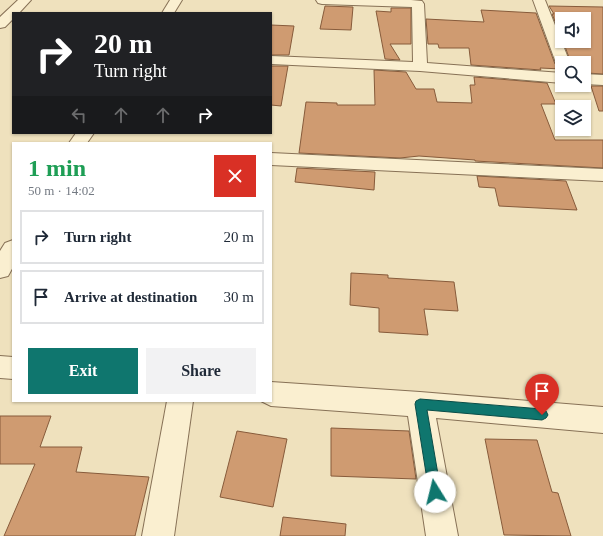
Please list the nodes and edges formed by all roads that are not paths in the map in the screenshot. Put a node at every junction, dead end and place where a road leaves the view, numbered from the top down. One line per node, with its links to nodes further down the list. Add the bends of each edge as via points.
1 (25, 0): 6 (street)
2 (176, 0): 8 (street)
3 (322, 0): 5 (street)
4 (539, 0): 10 (street)
5 (419, 2): 12 (street)
6 (12, 12)
7 (12, 12): 9 (street)
8 (169, 12)
9 (0, 24)
10 (560, 56)
11 (272, 60): 12 (street)
12 (420, 67): 13 (street)
13 (555, 77)
14 (591, 79): 15 (street)
15 (603, 80)
16 (272, 159): 17 (street)
17 (603, 175)
18 (12, 250): 19 (street)
19 (0, 270)
20 (0, 367): 21 (street)
21 (12, 368)
22 (272, 394): 24 (street)
23 (180, 402): 26 (street)
24 (420, 404): 25 (street); 27 (street)
25 (603, 420)
26 (158, 536)
27 (442, 536)

